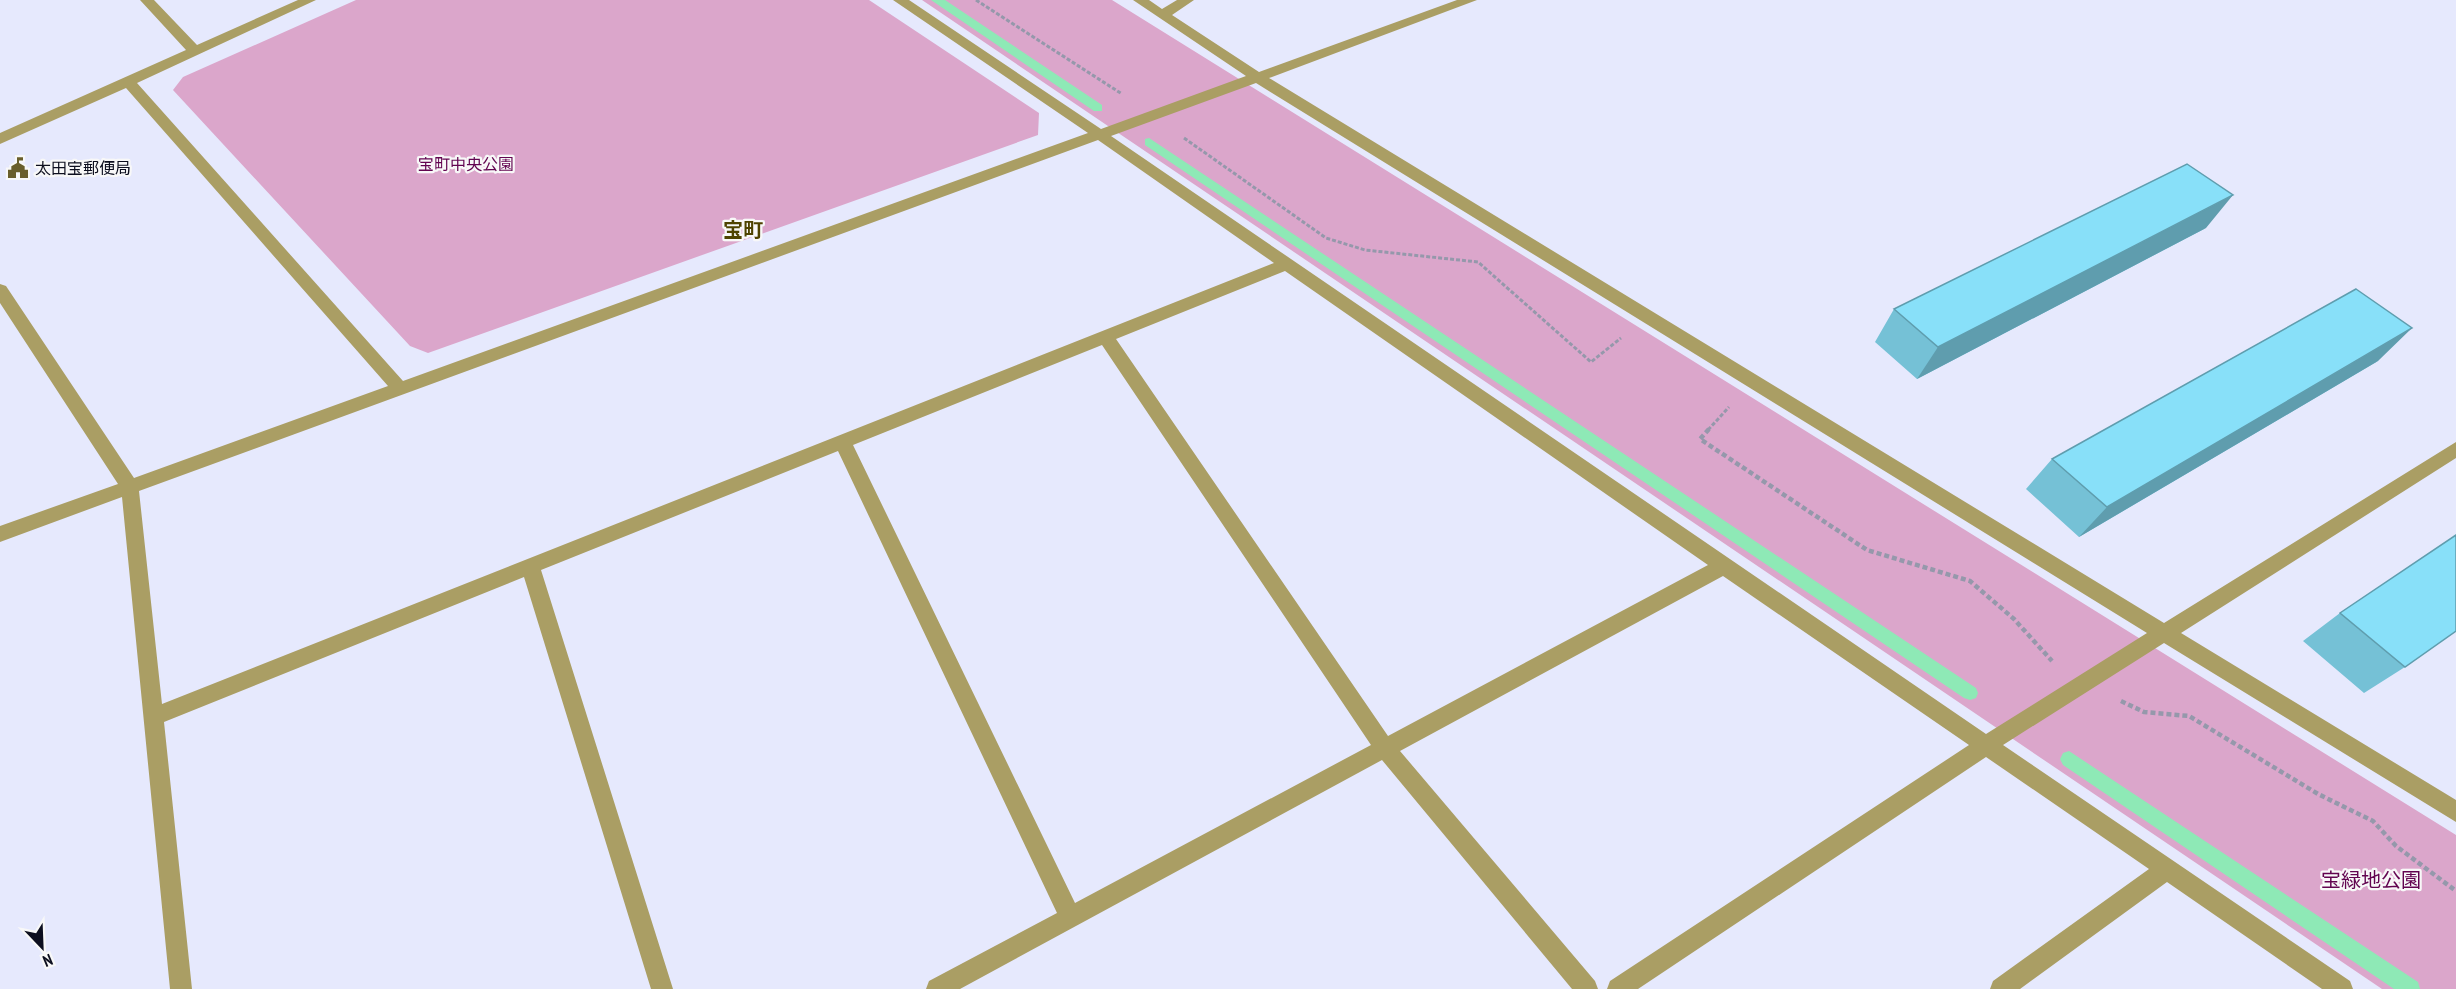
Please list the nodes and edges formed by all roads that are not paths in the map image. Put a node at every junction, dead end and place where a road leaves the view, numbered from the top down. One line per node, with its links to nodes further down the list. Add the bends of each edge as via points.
1 (147, 0): 10 (street)
2 (309, 0): 10 (street)
3 (900, 0): 13 (street)
4 (1140, 0): 9 (street)
5 (1187, 0): 9 (street)
6 (1430, 0): 8 (street)
7 (1470, 0): 8 (street)
8 (1446, 9): 11 (street)
9 (1163, 14): 11 (street)
10 (195, 51): 12 (street)
11 (1257, 77): 13 (street); 25 (street)
12 (128, 81): 14 (street); 18 (street)
13 (1099, 134): 15 (street); 18 (street)
14 (0, 139)
15 (1287, 264): 17 (street); 24 (street)
16 (0, 290): 21 (street)
17 (1104, 335): 19 (street); 28 (street)
18 (400, 388): 21 (street)
19 (842, 440): 23 (street); 31 (street)
20 (2456, 449): 25 (street)
21 (130, 487): 22 (street); 26 (street)
22 (0, 534)
23 (530, 565): 26 (street); 33 (street)
24 (1724, 566): 27 (street); 28 (street)
25 (2165, 635): 27 (street); 29 (street)
26 (152, 717): 32 (street)
27 (1986, 746): 30 (street); 36 (street)
28 (1384, 747): 31 (street); 35 (street)
29 (2456, 812)
30 (2168, 869): 37 (street); 38 (street)
31 (1070, 917): 34 (street)
32 (181, 989)
33 (662, 989)
34 (937, 989)
35 (1587, 989)
36 (1618, 989)
37 (2001, 989)
38 (2342, 989)

